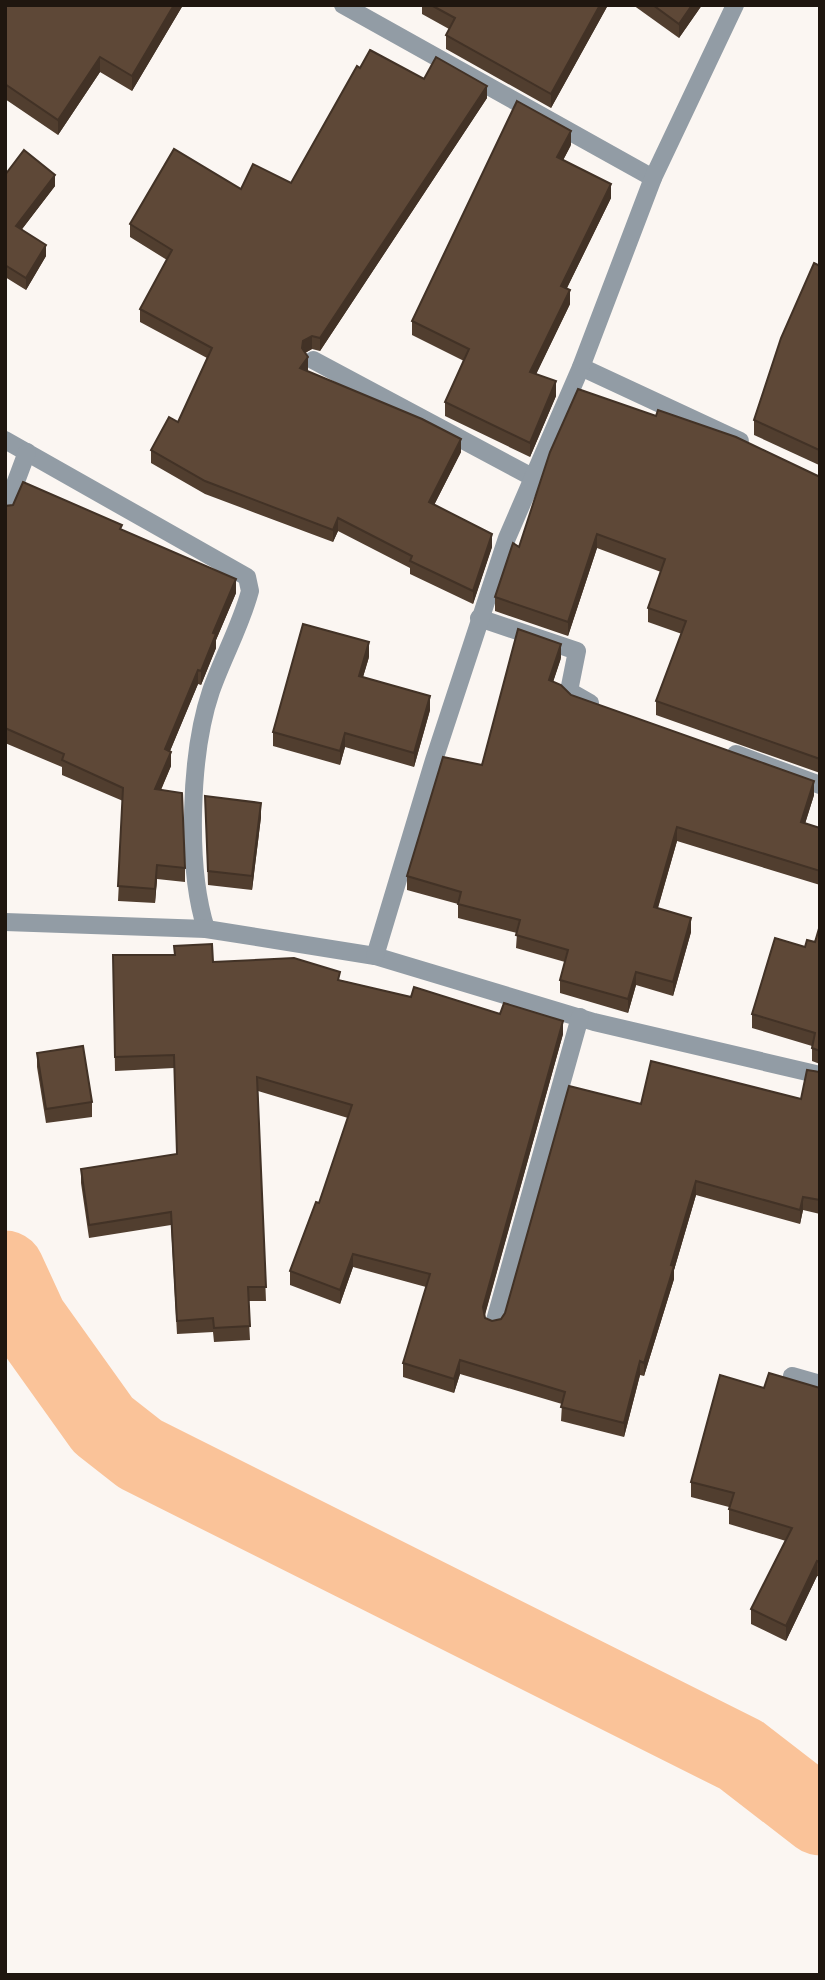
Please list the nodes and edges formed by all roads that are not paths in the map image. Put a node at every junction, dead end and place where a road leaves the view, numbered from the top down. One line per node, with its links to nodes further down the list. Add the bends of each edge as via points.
1 (343, 5): 3 (street)
2 (735, 5): 3 (street)
3 (653, 178): 5 (street)
4 (313, 360): 9 (street)
5 (581, 368): 7 (street); 9 (street)
6 (5, 440): 8 (street)
7 (757, 449)
8 (27, 452): 10 (street); 16 (street, via 247,577 248,597 210,693 195,774 195,868)
9 (532, 477): 11 (street)
10 (5, 511)
11 (479, 618): 12 (street, via 577,651 569,691); 17 (street)
12 (604, 708)
13 (721, 748): 14 (street)
14 (820, 785)
15 (5, 922): 16 (street)
16 (206, 929): 17 (street)
17 (375, 956): 18 (street)
18 (580, 1017): 19 (street); 20 (street)
19 (820, 1074)
20 (494, 1324)
21 (792, 1376): 22 (street)
22 (820, 1384)

